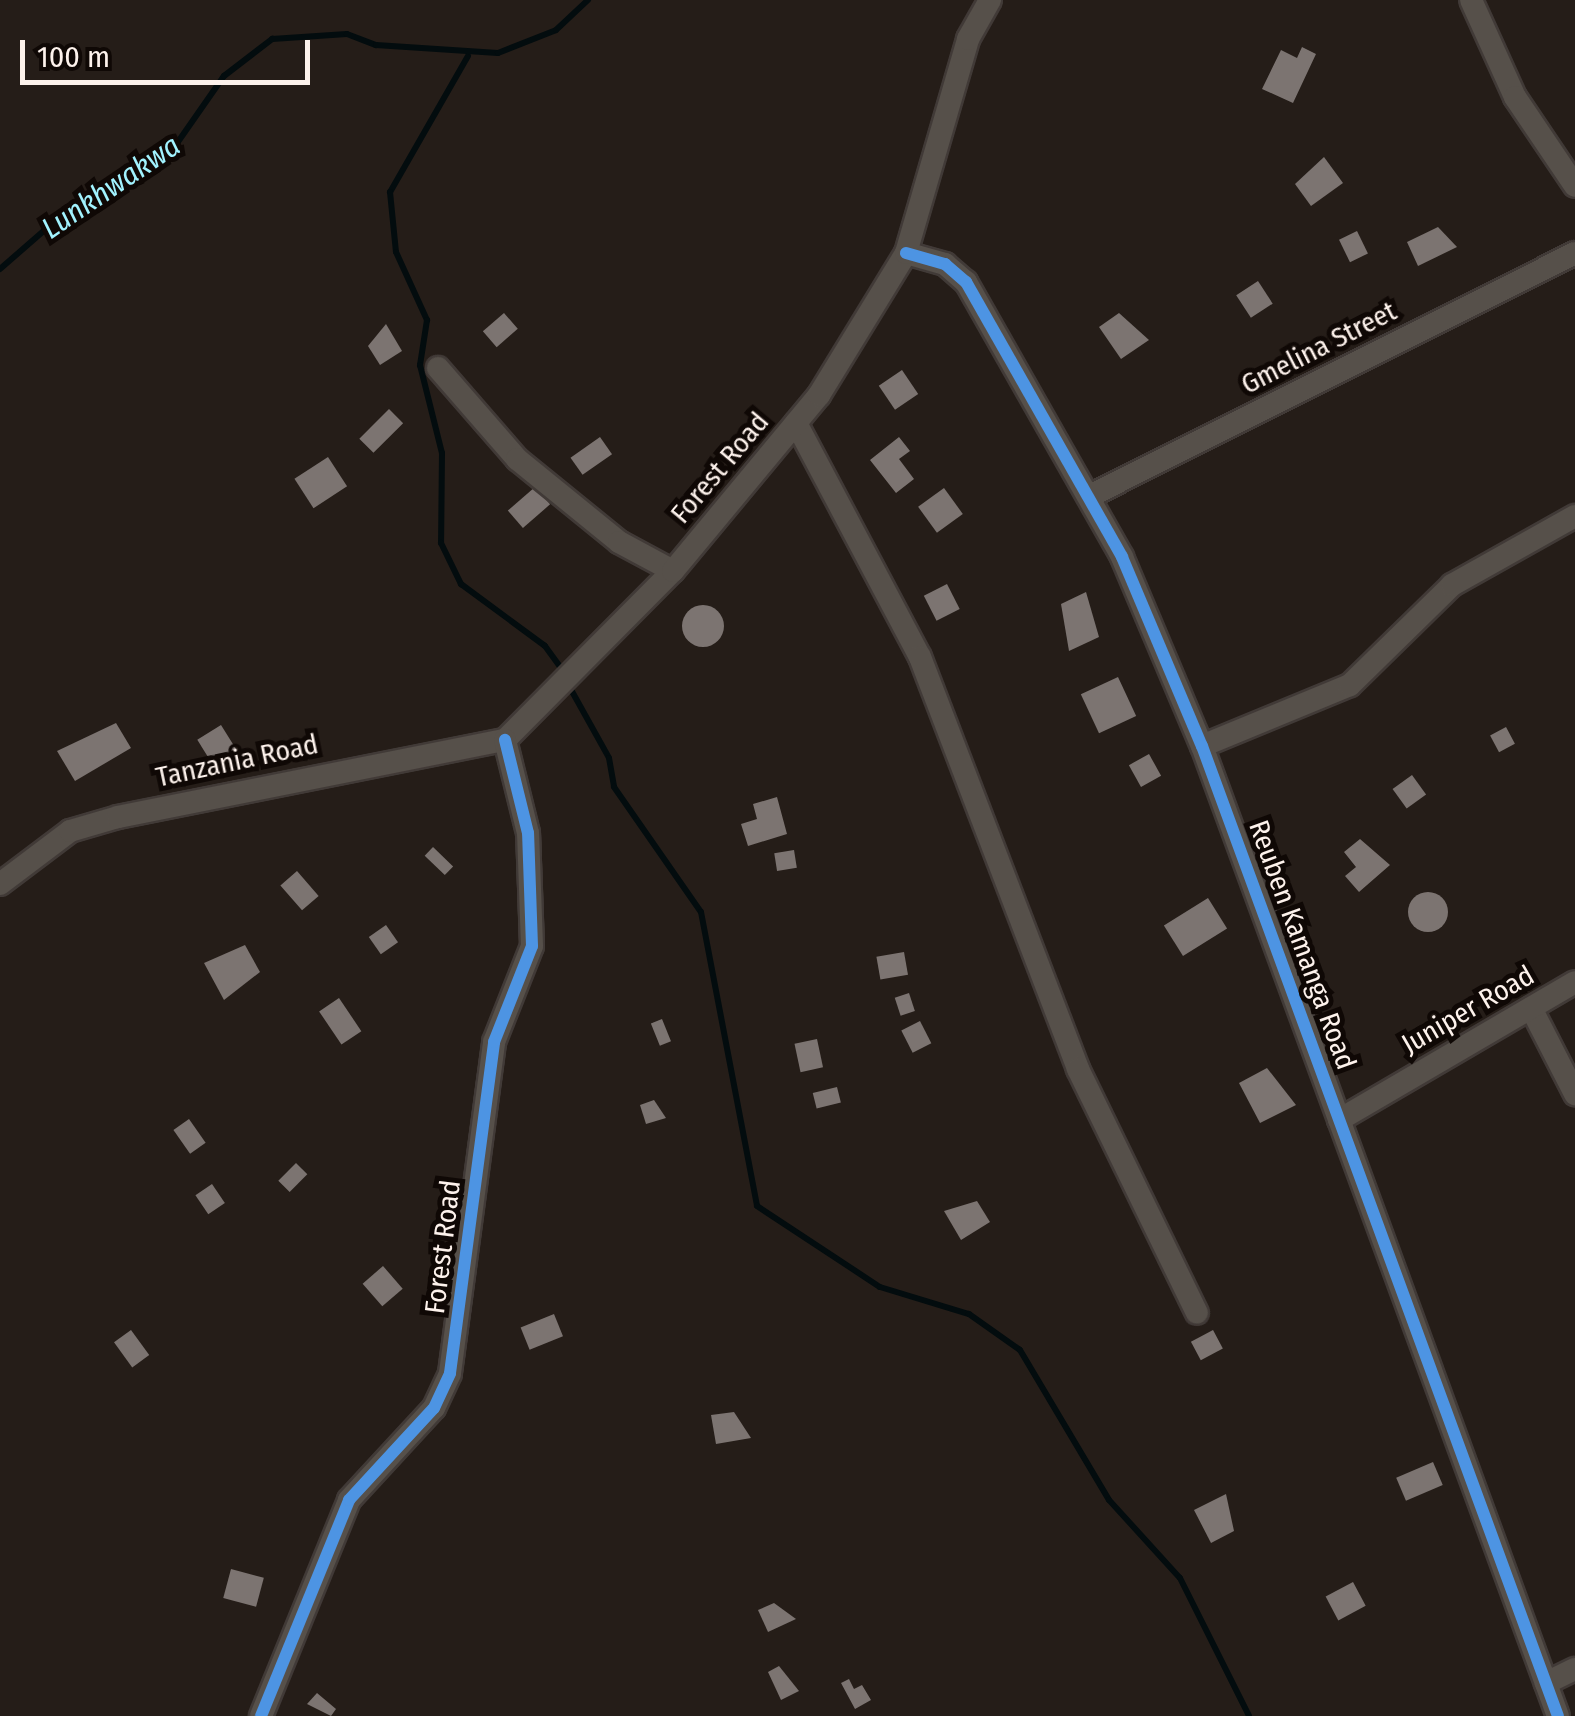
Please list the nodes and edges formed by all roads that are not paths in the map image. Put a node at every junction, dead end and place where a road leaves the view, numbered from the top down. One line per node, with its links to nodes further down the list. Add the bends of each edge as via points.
1 (990, 0): 4 (street, Forest Road, via 968,39)
2 (1471, 0): 3 (street, via 1515,97)
3 (1575, 186)
4 (906, 253): 7 (street, Forest Road); 8 (street, Reuben Kamanga Road, via 945,264 966,282)
5 (1575, 254): 8 (street, Gmelina Street)
6 (438, 368): 10 (street, via 516,459 618,542)
7 (796, 423): 10 (street, Forest Road); 18 (street, via 920,657 1078,1068)
8 (1090, 496): 12 (street, Reuben Kamanga Road)
9 (1575, 516): 12 (street, via 1452,585 1350,685)
10 (673, 571): 11 (street, Forest Road)
11 (505, 740): 13 (street, Tanzania Road, via 118,816 70,831); 21 (street, Forest Road, via 528,834 532,946 494,1042 450,1373 434,1408 349,1500)
12 (1202, 746): 17 (street, Reuben Kamanga Road)
13 (0, 884)
14 (1575, 982): 15 (street, Juniper Road)
15 (1531, 1008): 16 (street); 17 (street, Juniper Road)
16 (1575, 1094)
17 (1340, 1120): 20 (street, Reuben Kamanga Road)
18 (1197, 1313)
19 (1575, 1669): 20 (street)
20 (1546, 1683): 22 (street, Reuben Kamanga Road)
21 (261, 1716)
22 (1558, 1716)

